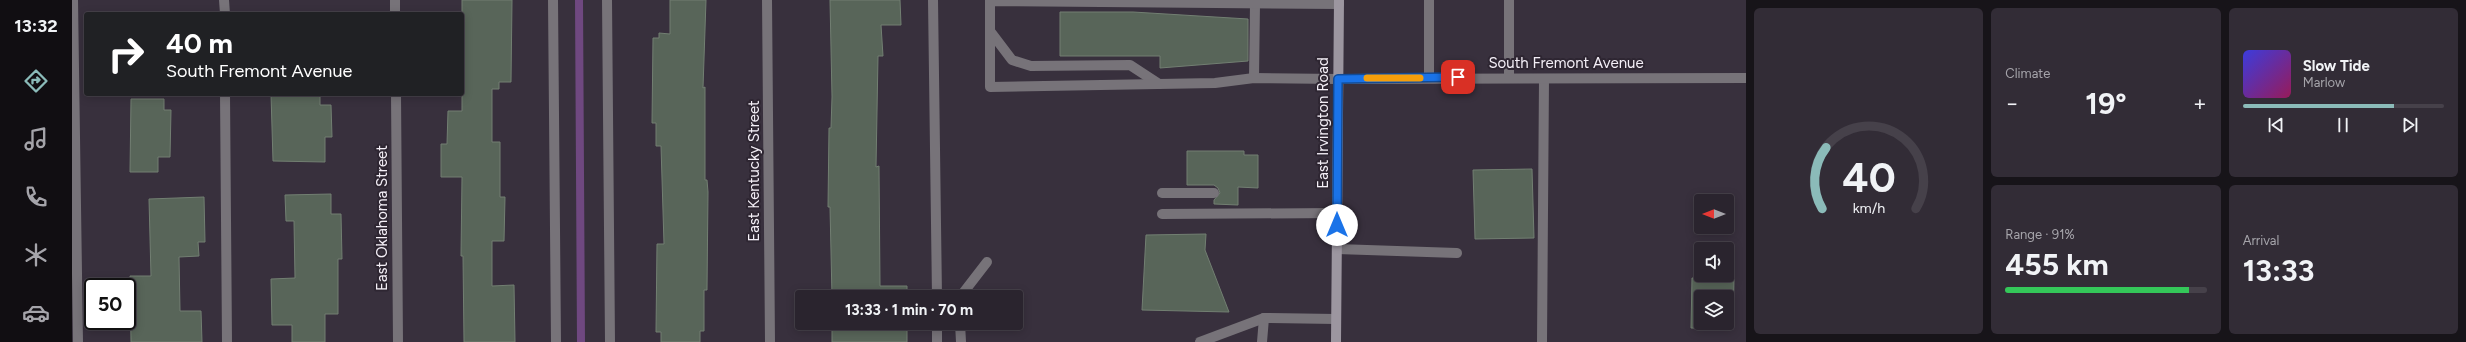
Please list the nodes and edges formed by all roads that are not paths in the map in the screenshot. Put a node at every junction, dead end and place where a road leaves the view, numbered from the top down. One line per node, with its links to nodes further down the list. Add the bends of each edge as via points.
1 (73, 0): 37 (street)
2 (224, 0): 12 (street)
3 (395, 0): 13 (street)
4 (553, 0): 40 (street)
5 (607, 0): 41 (street)
6 (767, 0): 42 (street, East Kentucky Street)
7 (933, 0): 31 (street)
8 (1429, 0): 16 (street)
9 (1509, 0): 17 (street)
10 (1339, 2): 11 (street); 19 (main road, East Irvington Road)
11 (1255, 4): 14 (street, via 990,1); 15 (street)
12 (225, 12)
13 (395, 12)
14 (990, 31): 21 (street, via 1012,60 1030,66 1130,65); 21 (street, South Fremont Avenue, via 990,87)
15 (1254, 78): 19 (street, South Fremont Avenue); 21 (street, South Fremont Avenue, via 1215,84)
16 (1429, 78): 17 (street, South Fremont Avenue); 19 (street, South Fremont Avenue)
17 (1509, 78): 20 (street, South Fremont Avenue)
18 (1746, 78): 20 (street, South Fremont Avenue)
19 (1338, 79): 26 (main road, East Irvington Road)
20 (1544, 79): 48 (street)
21 (1159, 84)
22 (225, 96): 38 (street)
23 (396, 96): 39 (street, East Oklahoma Street)
24 (1162, 193): 25 (street)
25 (1214, 193)
26 (1337, 213): 27 (street); 28 (main road, East Irvington Road)
27 (1162, 214)
28 (1337, 249): 29 (street); 34 (main road, East Irvington Road)
29 (1457, 253)
30 (987, 262): 32 (street)
31 (937, 290)
32 (965, 290)
33 (1264, 318): 34 (street); 45 (street); 46 (street)
34 (1336, 319): 47 (main road, East Irvington Road)
35 (937, 330): 43 (street)
36 (960, 330): 44 (street)
37 (78, 342)
38 (227, 342)
39 (398, 342)
40 (556, 342)
41 (610, 342)
42 (770, 342)
43 (937, 342)
44 (961, 342)
45 (1200, 342)
46 (1262, 342)
47 (1336, 342)
48 (1542, 342)

